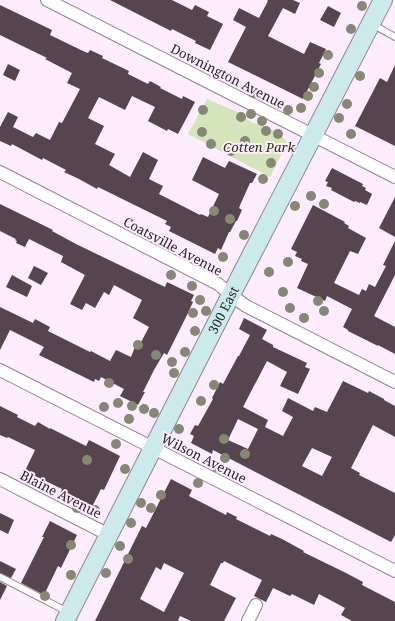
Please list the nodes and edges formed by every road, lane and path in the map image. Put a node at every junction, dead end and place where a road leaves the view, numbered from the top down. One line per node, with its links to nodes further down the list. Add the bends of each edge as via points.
1 (47, 0): 5 (street, Downington Avenue)
2 (383, 0): 3 (street, 300 East)
3 (371, 24): 4 (lane); 5 (street, 300 East)
4 (395, 37)
5 (313, 135): 7 (street, Downington Avenue); 8 (street, 300 East)
6 (0, 172): 8 (street, Coatsville Avenue, via 218,284)
7 (395, 177)
8 (231, 295): 10 (street, Coatsville Avenue, via 246,306); 11 (street, 300 East)
9 (0, 370): 11 (street, Wilson Avenue)
10 (395, 382)
11 (153, 448): 13 (street, 300 East); 14 (street, Wilson Avenue)
12 (0, 479): 13 (street, Blaine Avenue)
13 (109, 535): 17 (street, 300 East)
14 (395, 571)
15 (0, 577): 17 (lane)
16 (256, 605): 18 (street)
17 (67, 617)
18 (248, 621)

